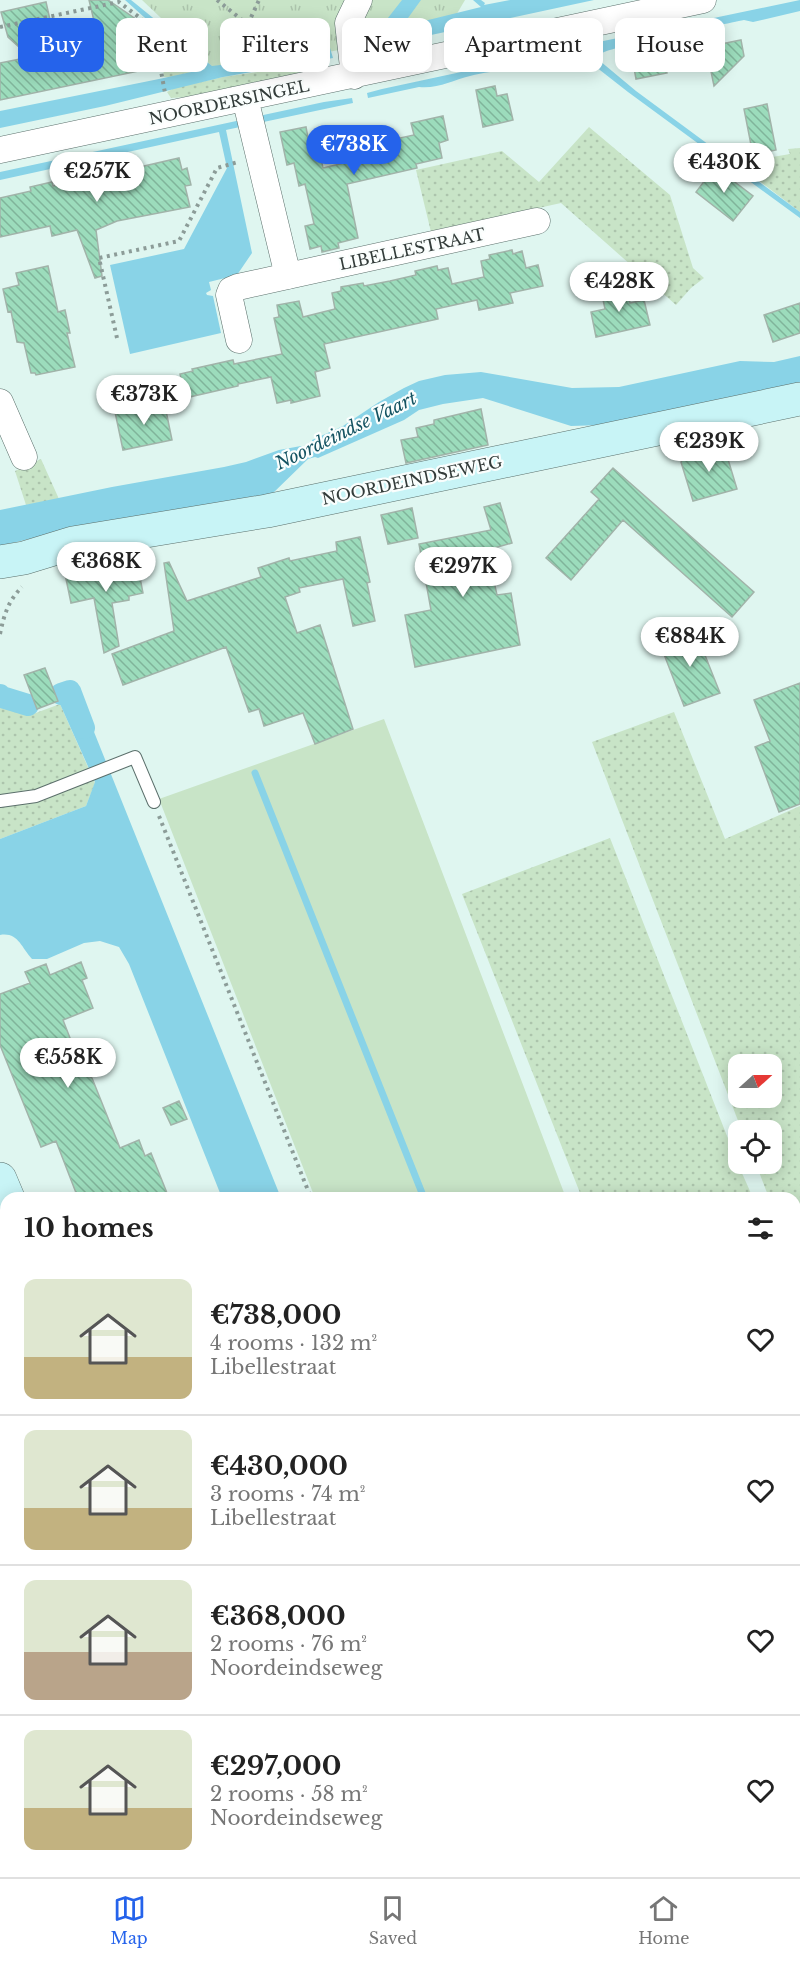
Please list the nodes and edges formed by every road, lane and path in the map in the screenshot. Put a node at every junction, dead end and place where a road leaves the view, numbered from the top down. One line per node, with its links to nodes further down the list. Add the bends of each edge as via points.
1 (217, 0): 5 (path)
2 (259, 0): 6 (path)
3 (359, 0): 8 (street, via 348,23)
4 (703, 0): 8 (street, NOORDERSINGEL)
5 (240, 18)
6 (251, 18)
7 (0, 27): 9 (path, NOORDERSINGEL, via 119,2 148,24 155,38)
8 (354, 76): 10 (street, NOORDERSINGEL)
9 (165, 92)
10 (249, 115): 11 (street, NOORDERSINGEL); 14 (street)
11 (0, 150)
12 (236, 163): 15 (path, via 217,168 179,241 99,258)
13 (537, 221): 14 (street, LIBELLESTRAAT)
14 (288, 276): 16 (street, LIBELLESTRAAT, via 231,290)
15 (117, 339)
16 (239, 340)
17 (800, 399): 20 (street, NOORDEINDSEWEG, via 267,511 73,543)
18 (0, 402): 19 (street)
19 (24, 457)
20 (12, 560): 21 (street, NOORDEINDSEWEG)
21 (0, 589)
22 (0, 801): 23 (lane, via 36,796 135,757)
23 (154, 802): 24 (path)
24 (309, 1192)

